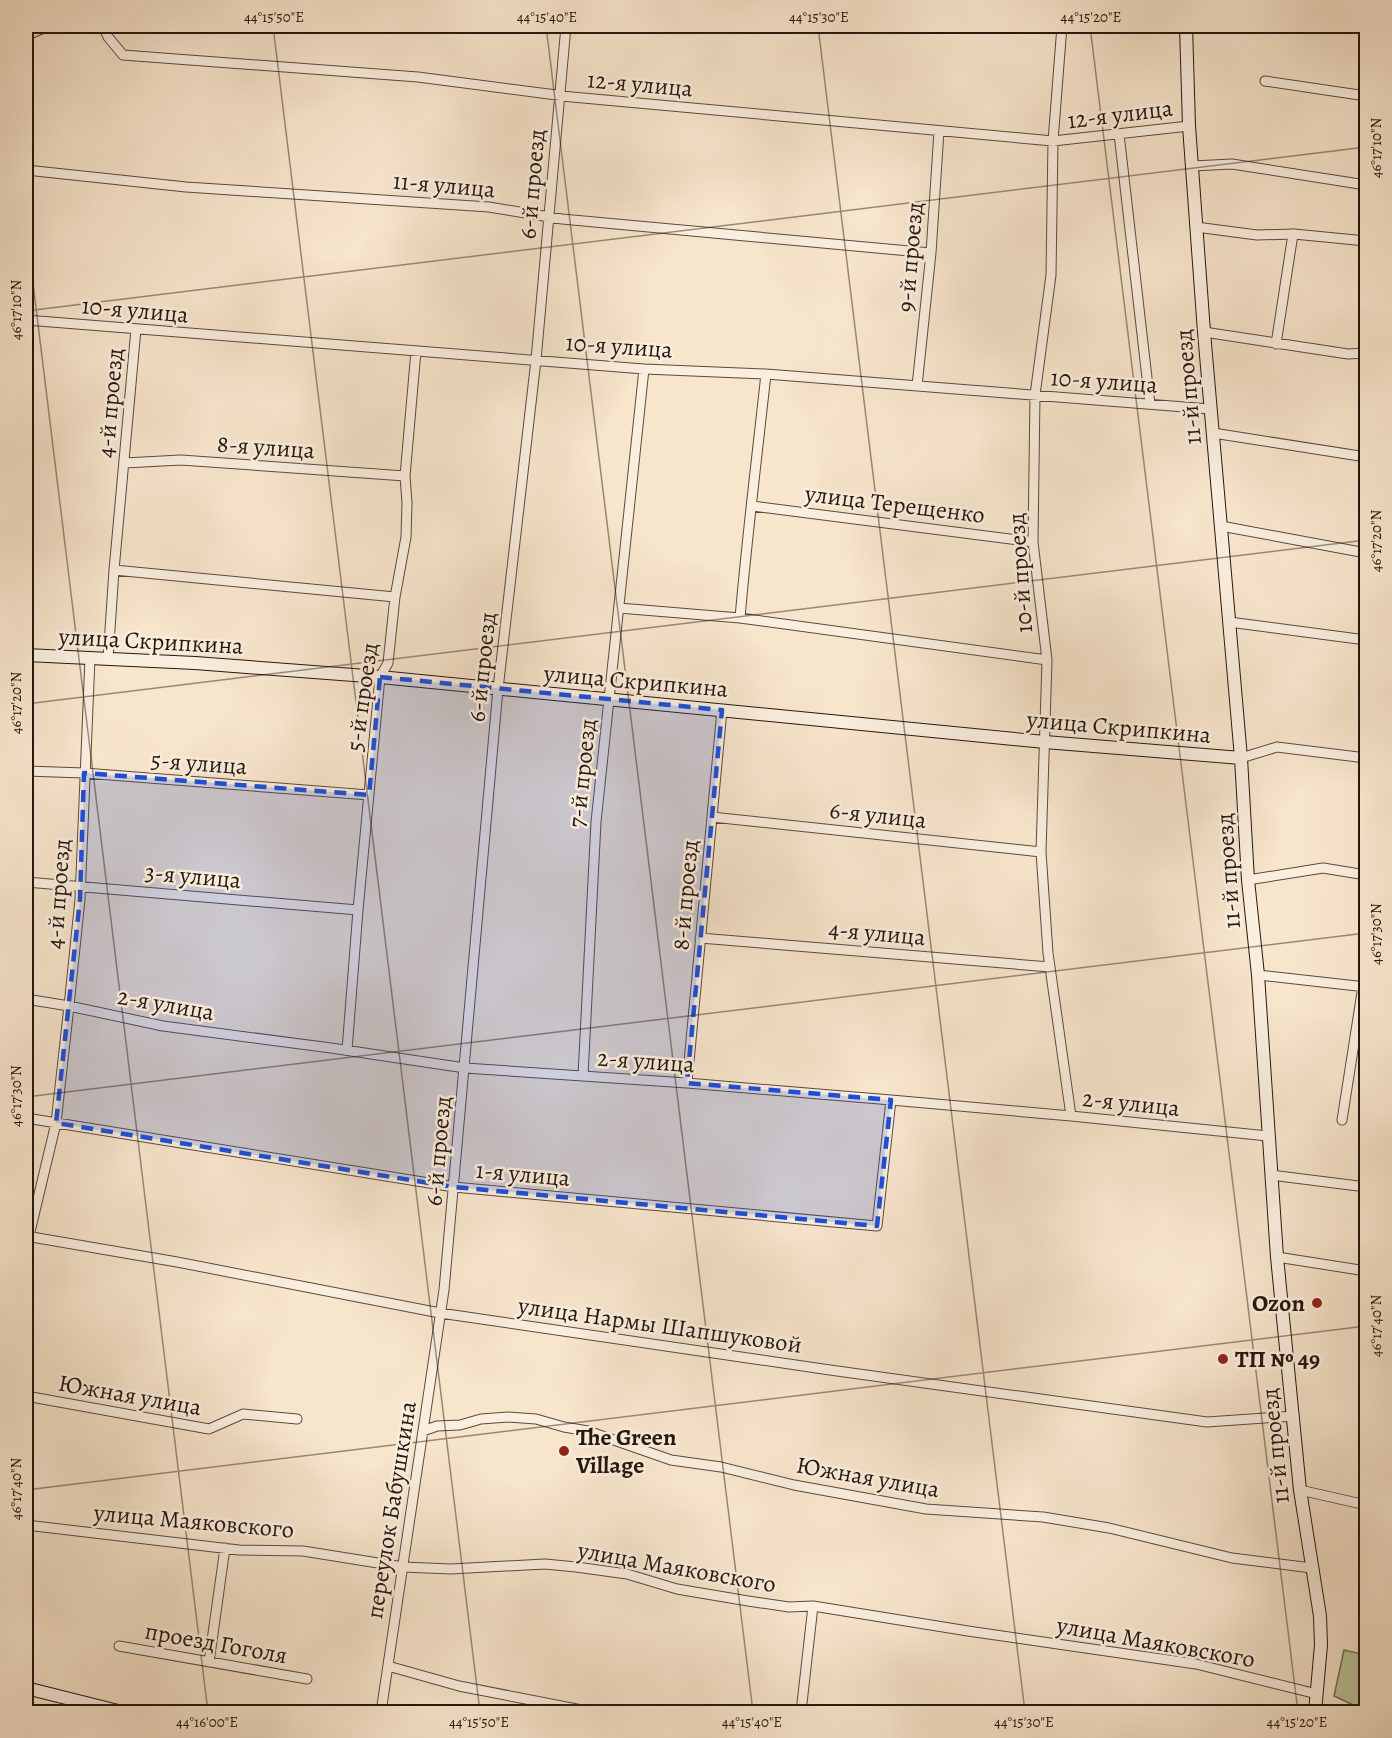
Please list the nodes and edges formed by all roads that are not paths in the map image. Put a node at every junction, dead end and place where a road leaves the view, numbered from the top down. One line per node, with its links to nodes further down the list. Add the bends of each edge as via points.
1 (42, 26): 6 (main road)
2 (103, 26): 8 (street, 12-я улица, via 123,55 418,77)
3 (566, 26): 8 (street, 6-й проезд)
4 (1062, 26): 13 (street, 10-й проезд)
5 (1185, 26): 10 (street, 11-й проезд)
6 (26, 33)
7 (1264, 81): 9 (street)
8 (560, 95): 11 (street, 12-я улица); 17 (street, 6-й проезд)
9 (1366, 96)
10 (1189, 126): 12 (street, 12-я улица); 14 (street, 11-й проезд)
11 (939, 131): 13 (street, 12-я улица); 21 (street, 9-й проезд)
12 (1119, 134): 13 (street, 12-я улица); 33 (street, 11-й проезд)
13 (1053, 141): 32 (street, 10-й проезд, via 1051,275)
14 (1192, 166): 16 (street, via 1232,164); 18 (street, 11-й проезд)
15 (26, 170): 17 (street, 11-я улица, via 186,187 489,207)
16 (1366, 185)
17 (549, 217): 21 (street, 11-я улица); 28 (street, 6-й проезд)
18 (1196, 227): 19 (street, via 1257,235); 24 (street, 11-й проезд)
19 (1293, 234): 20 (street); 25 (street)
20 (1366, 241)
21 (931, 253): 31 (street, 9-й проезд)
22 (26, 320): 23 (street, 10-я улица)
23 (135, 329): 26 (street, 10-я улица); 37 (street, 4-й проезд)
24 (1204, 332): 25 (street); 34 (street, 11-й проезд)
25 (1276, 344): 27 (street)
26 (416, 351): 28 (street, 10-я улица); 38 (street, 5-й проезд)
27 (1366, 353)
28 (536, 360): 29 (street, 10-я улица); 54 (street, 6-й проезд)
29 (644, 369): 30 (street, 10-я улица); 45 (street, 7-й проезд)
30 (766, 374): 31 (street, 10-я улица); 39 (street)
31 (917, 386): 32 (street, 10-я улица)
32 (1035, 395): 33 (street, 10-я улица); 41 (street, 10-й проезд)
33 (1150, 404): 34 (street, 10-я улица)
34 (1210, 409): 35 (street, 11-й проезд)
35 (1213, 433): 36 (street); 40 (street, 11-й проезд)
36 (1366, 457)
37 (124, 463): 38 (street, 8-я улица, via 181,460); 43 (street, 4-й проезд)
38 (405, 476): 44 (street, 5-й проезд, via 406,537)
39 (752, 506): 41 (street, улица Терещенко); 46 (street)
40 (1221, 526): 42 (street); 47 (street, 11-й проезд)
41 (1033, 542): 52 (street, 10-й проезд)
42 (1366, 553)
43 (114, 570): 44 (street); 51 (street, 4-й проезд)
44 (395, 597): 53 (street, 5-й проезд, via 388,663)
45 (619, 608): 46 (street); 55 (street, 7-й проезд)
46 (740, 618): 52 (street)
47 (1228, 622): 48 (street); 58 (street, 11-й проезд)
48 (1366, 640)
49 (26, 655): 50 (street, улица Скрипкина)
50 (90, 658): 51 (street, улица Скрипкина); 61 (street, 4-й проезд)
51 (108, 659): 53 (street, улица Скрипкина)
52 (1047, 660): 57 (street, 10-й проезд)
53 (380, 677): 54 (street, улица Скрипкина); 62 (street, 5-й проезд)
54 (498, 689): 55 (street, улица Скрипкина); 77 (street, 6-й проезд)
55 (609, 699): 56 (street, улица Скрипкина); 78 (street, 7-й проезд, via 596,822)
56 (722, 710): 57 (street, улица Скрипкина); 63 (street, 8-й проезд)
57 (1045, 742): 58 (street, улица Скрипкина); 64 (street, 10-й проезд)
58 (1241, 758): 59 (street, via 1278,747); 66 (street, 11-й проезд)
59 (1366, 758)
60 (26, 771): 61 (street, 5-я улица)
61 (84, 773): 62 (street, 5-я улица); 68 (street, 4-й проезд)
62 (369, 795): 69 (street, 5-й проезд)
63 (712, 817): 64 (street, 6-я улица); 70 (street, 8-й проезд)
64 (1041, 852): 71 (street, 10-й проезд)
65 (1366, 875): 66 (street, via 1323,868)
66 (1248, 880): 72 (street, 11-й проезд)
67 (26, 882): 68 (street, 3-я улица)
68 (80, 886): 69 (street, 3-я улица); 75 (street, 4-й проезд)
69 (358, 910): 76 (street, 5-й проезд)
70 (700, 938): 71 (street, 4-я улица); 79 (street, 8-й проезд)
71 (1050, 968): 81 (street, 10-й проезд)
72 (1258, 975): 73 (street); 85 (street, 11-й проезд)
73 (1365, 987): 83 (street)
74 (26, 999): 75 (street, 2-я улица)
75 (69, 1006): 76 (street, 2-я улица, via 163,1026); 84 (street, 4-й проезд)
76 (347, 1050): 77 (street, 2-я улица)
77 (465, 1068): 78 (street, 2-я улица); 87 (street, 6-й проезд)
78 (583, 1076): 79 (street, 2-я улица)
79 (687, 1083): 80 (street, 2-я улица)
80 (891, 1100): 81 (street, 2-я улица); 87 (street, 1-я улица, via 877,1226)
81 (1071, 1116): 85 (street, 2-я улица)
82 (26, 1118): 84 (street, 1-я улица)
83 (1342, 1120)
84 (56, 1123): 87 (street, 1-я улица); 89 (street, 4-й проезд)
85 (1268, 1137): 86 (street, 11-й проезд)
86 (1271, 1175): 88 (street); 90 (street, 11-й проезд)
87 (454, 1187): 92 (street, 6-й проезд)
88 (1366, 1187)
89 (27, 1236): 92 (street, улица Нармы Шапшуковой)
90 (1277, 1257): 91 (street); 94 (street, 11-й проезд)
91 (1366, 1271)
92 (440, 1313): 94 (street, улица Нармы Шапшуковой, via 1208,1422); 96 (street, переулок Бабушкина)
93 (26, 1396): 95 (street, Южная улица, via 209,1429 243,1414)
94 (1294, 1416): 97 (street, 11-й проезд)
95 (297, 1419)
96 (423, 1431): 101 (street, переулок Бабушкина); 102 (street, Южная улица, via 508,1416 536,1419 588,1431 670,1461 721,1467 794,1485 926,1509 1043,1516 1232,1558)
97 (1300, 1490): 98 (street); 102 (street, 11-й проезд)
98 (1366, 1504)
99 (26, 1525): 100 (street, улица Маяковского)
100 (225, 1548): 101 (street, улица Маяковского, via 303,1551); 105 (street)
101 (403, 1567): 103 (street, улица Маяковского, via 451,1569 545,1564 627,1574 677,1589 748,1601); 106 (street, переулок Бабушкина)
102 (1312, 1568): 109 (street, 11-й проезд, via 1320,1616)
103 (813, 1606): 109 (street, улица Маяковского, via 1196,1664); 113 (street)
104 (119, 1646): 105 (street, проезд Гоголя)
105 (209, 1662): 107 (street, проезд Гоголя)
106 (388, 1666): 111 (street, переулок Бабушкина); 112 (street, via 459,1686)
107 (307, 1679)
108 (26, 1688): 110 (street)
109 (1317, 1694): 114 (street, 11-й проезд)
110 (122, 1713)
111 (381, 1713)
112 (592, 1713)
113 (801, 1713)
114 (1315, 1713)

